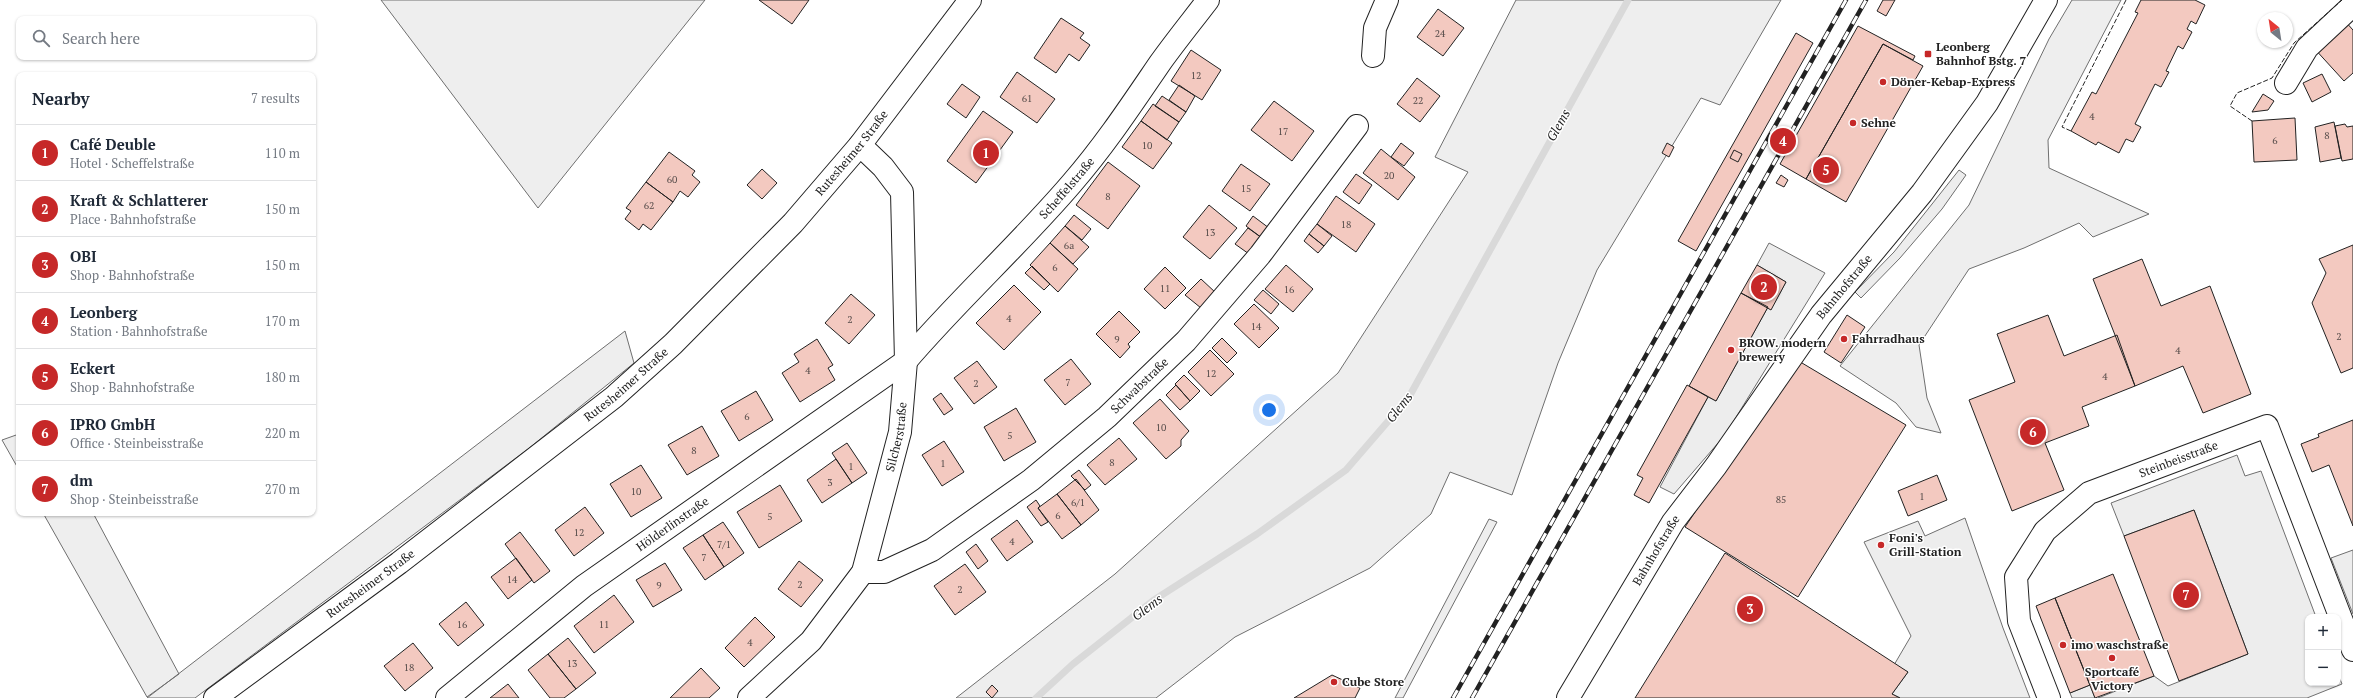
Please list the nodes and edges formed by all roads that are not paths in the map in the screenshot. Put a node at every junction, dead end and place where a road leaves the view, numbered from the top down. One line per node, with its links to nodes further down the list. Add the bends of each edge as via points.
1 (970, 0): 9 (street, Rutesheimer Straße)
2 (1208, 0): 10 (street, Scheffelstraße, via 1161,61 1113,132 1073,182 1027,235)
3 (1387, 0): 6 (street, via 1375,28)
4 (2046, 0): 16 (street, Bahnhofstraße, via 1982,109 1922,193 1821,315 1716,466 1673,522)
5 (2353, 5): 7 (street, via 2307,48)
6 (1374, 56)
7 (2286, 83)
8 (1357, 126): 11 (street, Schwabstraße, via 1260,255 1186,341 1107,416 1031,480 932,550 884,572)
9 (860, 146): 10 (street, Silcherstraße, via 883,167 902,192); 13 (street, Rutesheimer Straße, via 788,228 673,344 614,397 399,563)
10 (906, 361): 11 (street, Silcherstraße, via 900,432); 14 (street, Hölderlinstraße, via 584,586)
11 (863, 572): 15 (street, Silcherstraße, via 811,641)
12 (2353, 650): 17 (street, Steinbeisstraße, via 2267,426 2088,493 2045,531 2016,577 2019,621)
13 (215, 698)
14 (446, 698)
15 (749, 698)
16 (1568, 698)
17 (2049, 698)

